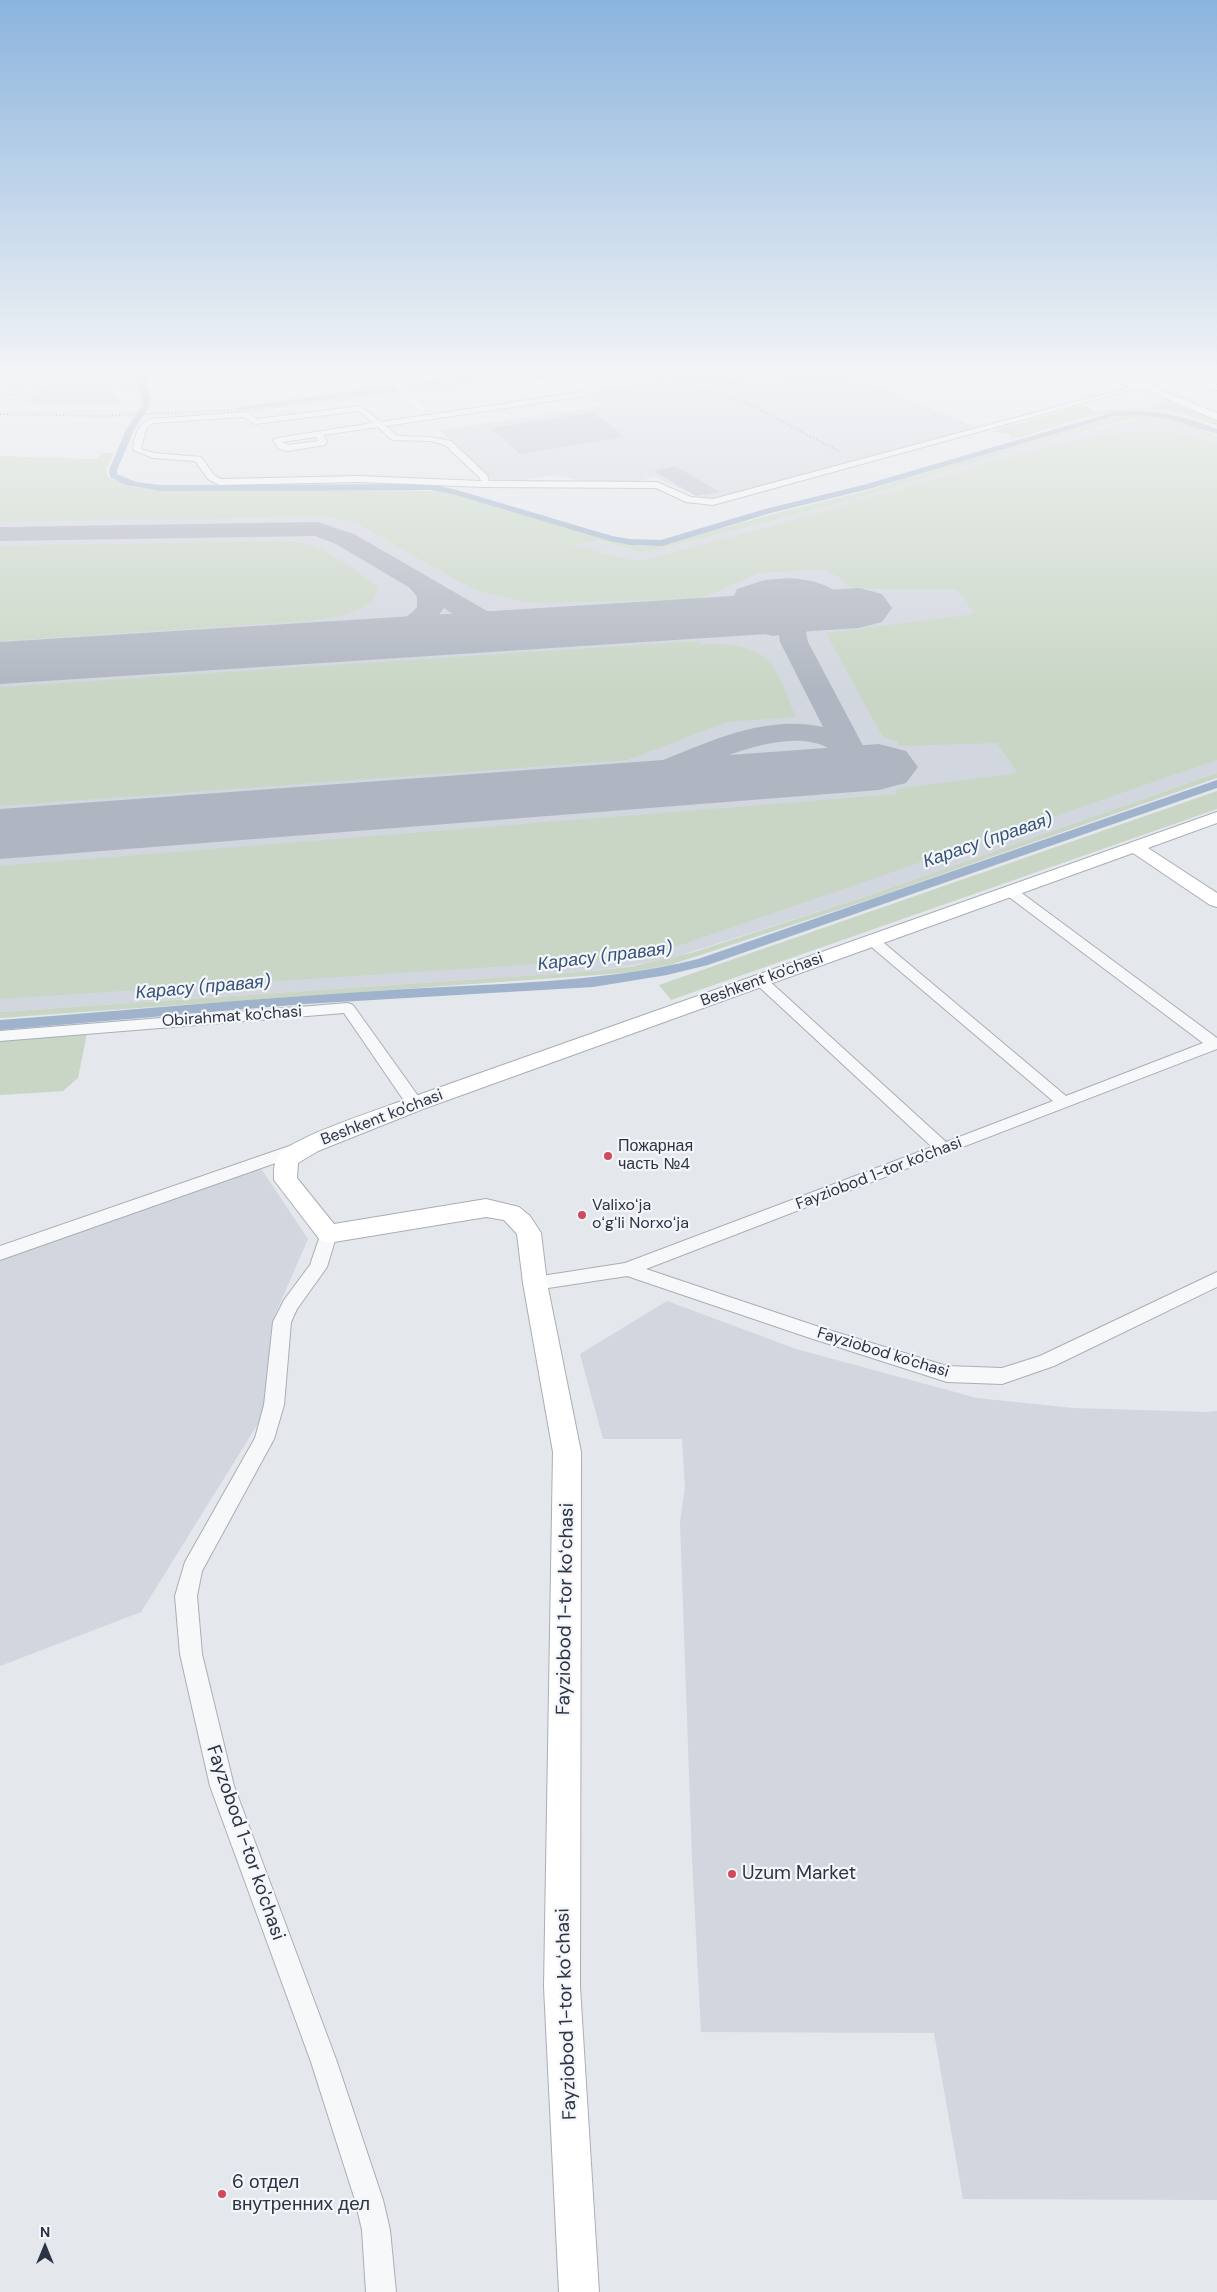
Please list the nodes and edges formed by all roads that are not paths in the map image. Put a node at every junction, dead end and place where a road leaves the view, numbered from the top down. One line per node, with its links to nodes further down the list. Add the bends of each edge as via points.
1 (213, 478): 4 (street, via 219,482 364,479)
2 (484, 478): 4 (street)
3 (805, 478): 4 (street, via 717,502 689,500 657,485)
4 (483, 484)
5 (1217, 817): 6 (street, Beshkent ko'chasi)
6 (1134, 846): 7 (street, Beshkent ko'chasi); 8 (street)
7 (1010, 891): 9 (street, Beshkent ko'chasi); 12 (street)
8 (1217, 901)
9 (872, 941): 10 (street, Beshkent ko'chasi); 13 (street)
10 (761, 981): 14 (street, Beshkent ko'chasi); 16 (street)
11 (0, 1036): 14 (street, Obirahmat ko'chasi, via 348,1008)
12 (1215, 1043): 13 (street, Fayziobod 1-tor ko'chasi)
13 (1064, 1102): 16 (street, Fayziobod 1-tor ko'chasi)
14 (415, 1104): 15 (street, Beshkent ko'chasi)
15 (309, 1146): 17 (street, Beshkent ko'chasi); 18 (street, Beshkent ko'chasi)
16 (944, 1150): 21 (street, Fayziobod 1-tor ko'chasi)
17 (260, 1162): 18 (street); 20 (street, Beshkent ko'chasi)
18 (287, 1170): 19 (street)
19 (328, 1234): 23 (street, Fayziobod 1-tor koʻchasi, via 477,1208 503,1211 517,1217 529,1233); 24 (street, Fayzobod 1-tor ko'chasi, via 318,1267 290,1305 282,1322 270,1422 264,1439 192,1569 186,1613 199,1696 222,1786 324,2062 369,2200 376,2230)
20 (0, 1253)
21 (627, 1269): 22 (street, Fayziobod ko'chasi, via 947,1374 1002,1376 1047,1361); 23 (street, Fayziobod 1-tor ko'chasi)
22 (1217, 1279)
23 (535, 1283): 25 (street, Fayziobod 1-tor koʻchasi, via 567,1452 562,1986)
24 (381, 2292)
25 (579, 2292)

